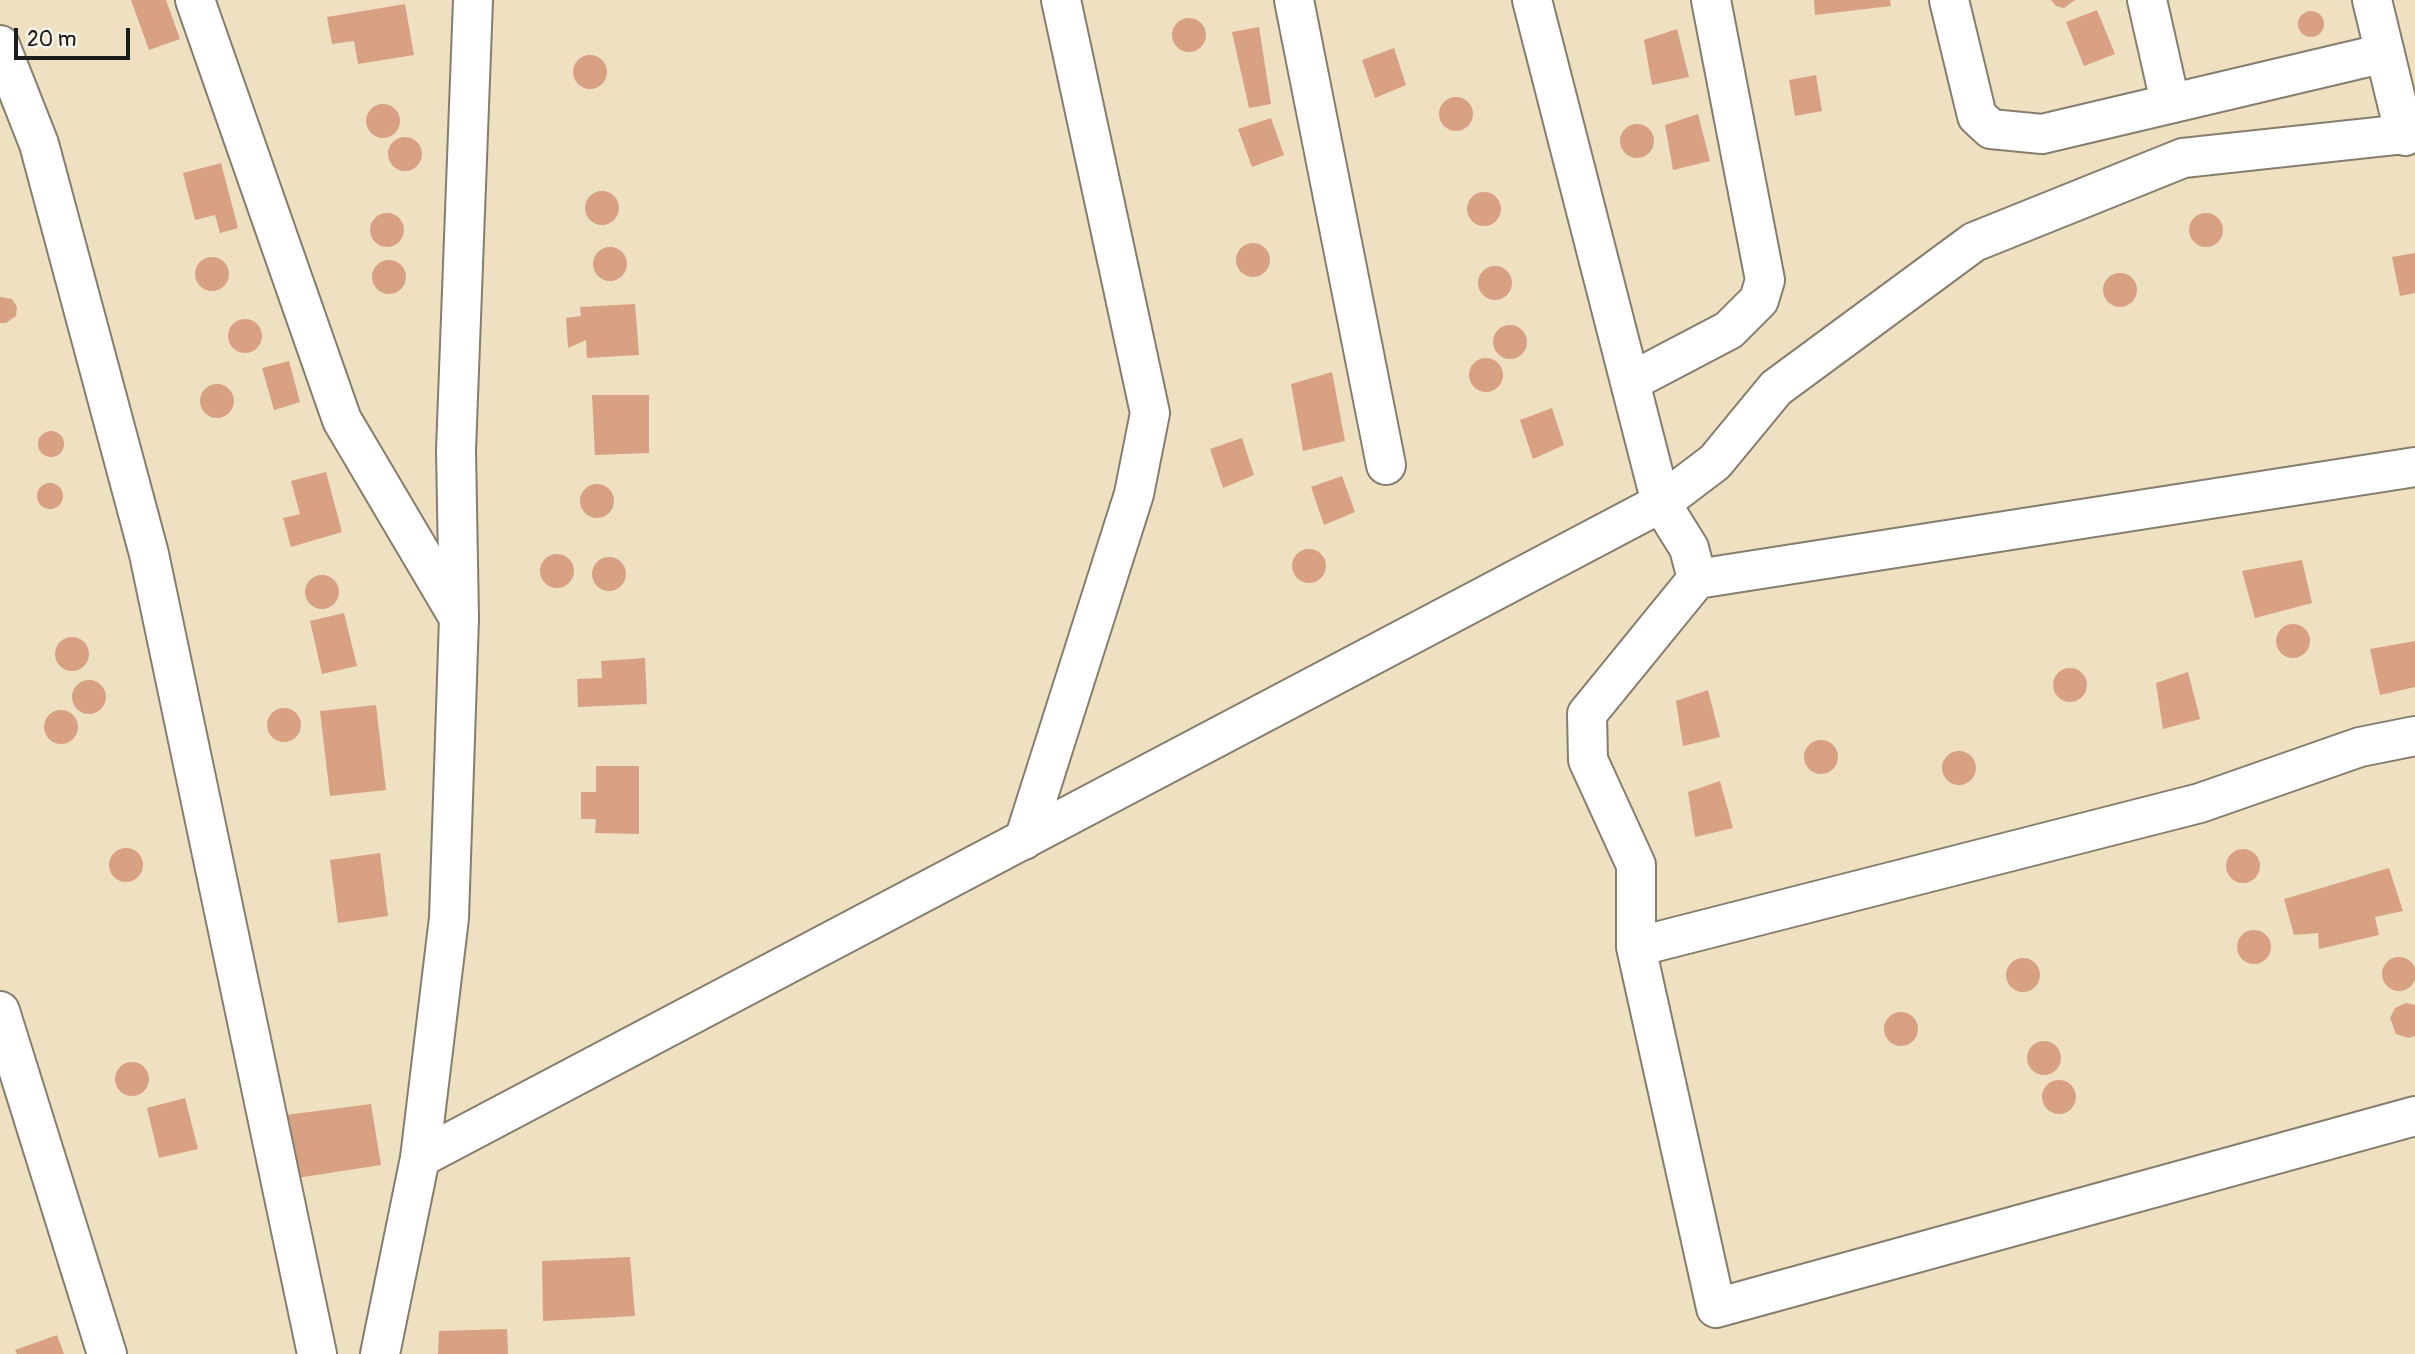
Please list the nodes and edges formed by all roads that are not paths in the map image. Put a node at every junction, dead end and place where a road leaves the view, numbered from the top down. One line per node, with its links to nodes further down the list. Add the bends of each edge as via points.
1 (195, 0): 19 (street, via 342,420)
2 (473, 0): 19 (street, via 456,450)
3 (1061, 0): 21 (street, via 1150,413 1134,495)
4 (1294, 0): 15 (street)
5 (1532, 0): 14 (street)
6 (1712, 0): 14 (street, via 1765,281 1759,300 1729,330)
7 (1949, 0): 12 (street, via 1976,116 1991,129 2042,134)
8 (2147, 0): 12 (street)
9 (2372, 0): 11 (street)
10 (0, 45): 27 (street, via 39,144 149,554)
11 (2385, 53): 12 (street); 13 (street)
12 (2171, 102)
13 (2410, 135): 17 (street, via 2183,158 1974,242 1776,388 1715,462)
14 (1630, 383): 17 (street)
15 (1386, 465)
16 (2415, 467): 18 (street)
17 (1661, 503): 18 (street, via 1689,548); 21 (street)
18 (1697, 579): 22 (street, via 1587,714 1588,760 1636,865)
19 (459, 618): 25 (street, via 449,918)
20 (2415, 736): 22 (street, via 2360,747 2200,803)
21 (1024, 840): 25 (street)
22 (1636, 947): 24 (street, via 1716,1308)
23 (0, 1011): 26 (street)
24 (2415, 1116)
25 (419, 1158): 28 (street)
26 (107, 1354)
27 (317, 1354)
28 (380, 1354)

